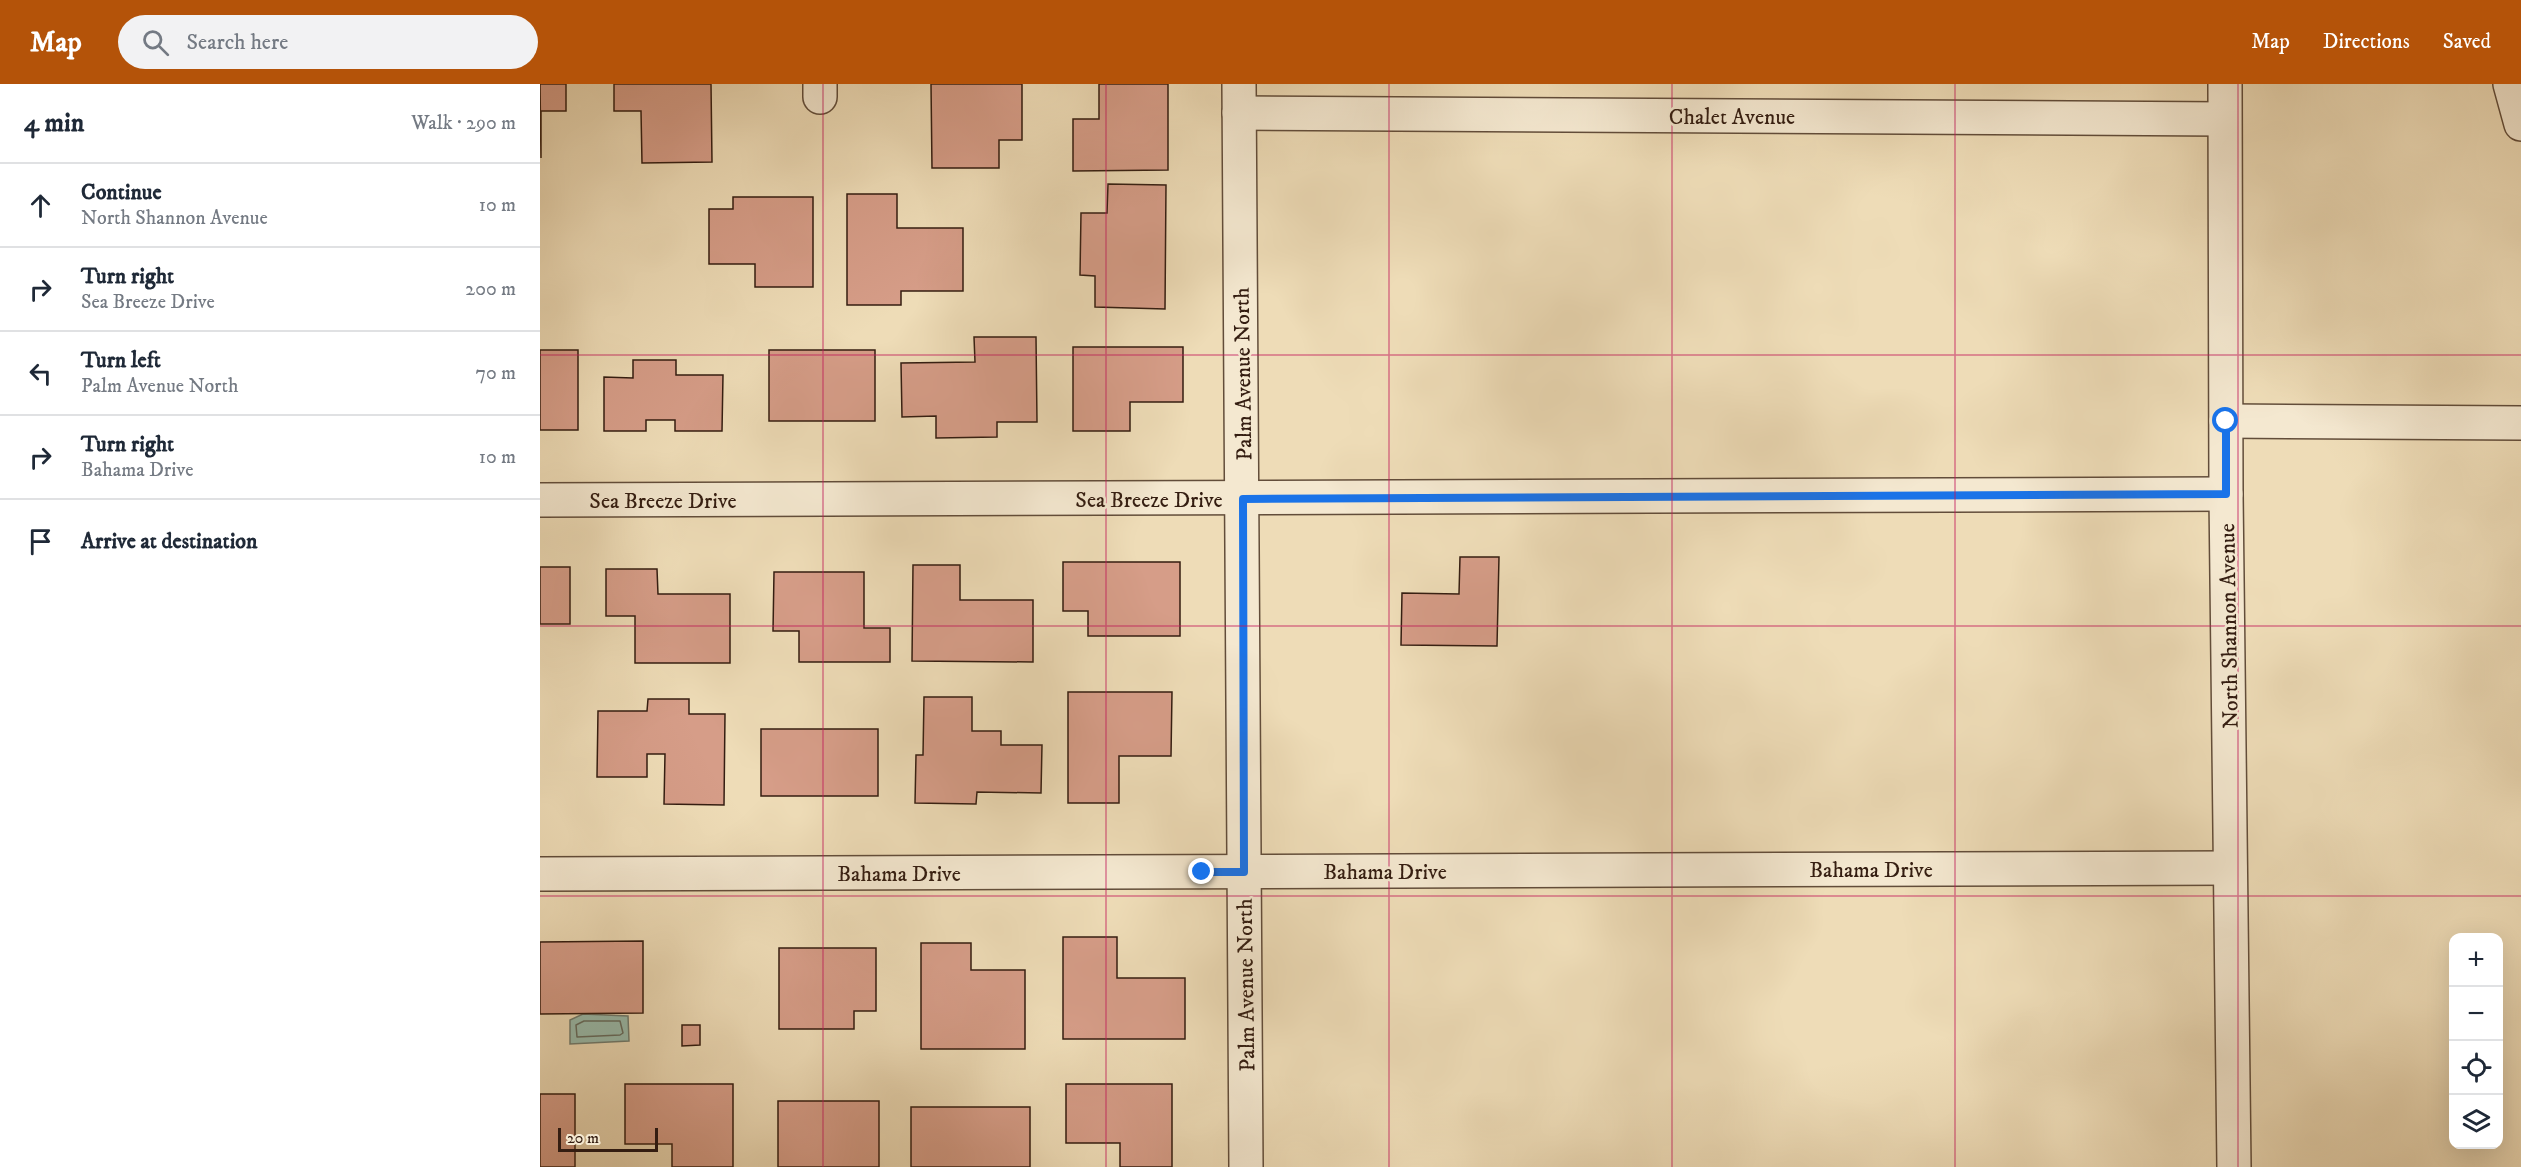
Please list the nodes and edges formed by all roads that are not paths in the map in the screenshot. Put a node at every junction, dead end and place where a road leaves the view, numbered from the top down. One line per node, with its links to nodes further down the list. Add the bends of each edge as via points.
1 (2225, 84): 4 (street, North Shannon Avenue)
2 (2510, 84): 5 (street)
3 (1239, 99): 4 (street, Chalet Avenue); 9 (street, Palm Avenue North)
4 (2224, 119): 6 (street, North Shannon Avenue)
5 (2521, 124)
6 (2226, 421): 7 (street); 8 (street, North Shannon Avenue)
7 (2521, 423)
8 (2226, 494): 9 (street, Sea Breeze Drive); 11 (street, North Shannon Avenue)
9 (1243, 499): 10 (street, Sea Breeze Drive); 12 (street, Palm Avenue North)
10 (540, 500)
11 (2230, 868): 12 (street, Bahama Drive); 15 (street, North Shannon Avenue)
12 (1244, 872): 13 (street, Bahama Drive); 14 (street, Palm Avenue North)
13 (540, 874)
14 (1246, 1167)
15 (2234, 1167)

